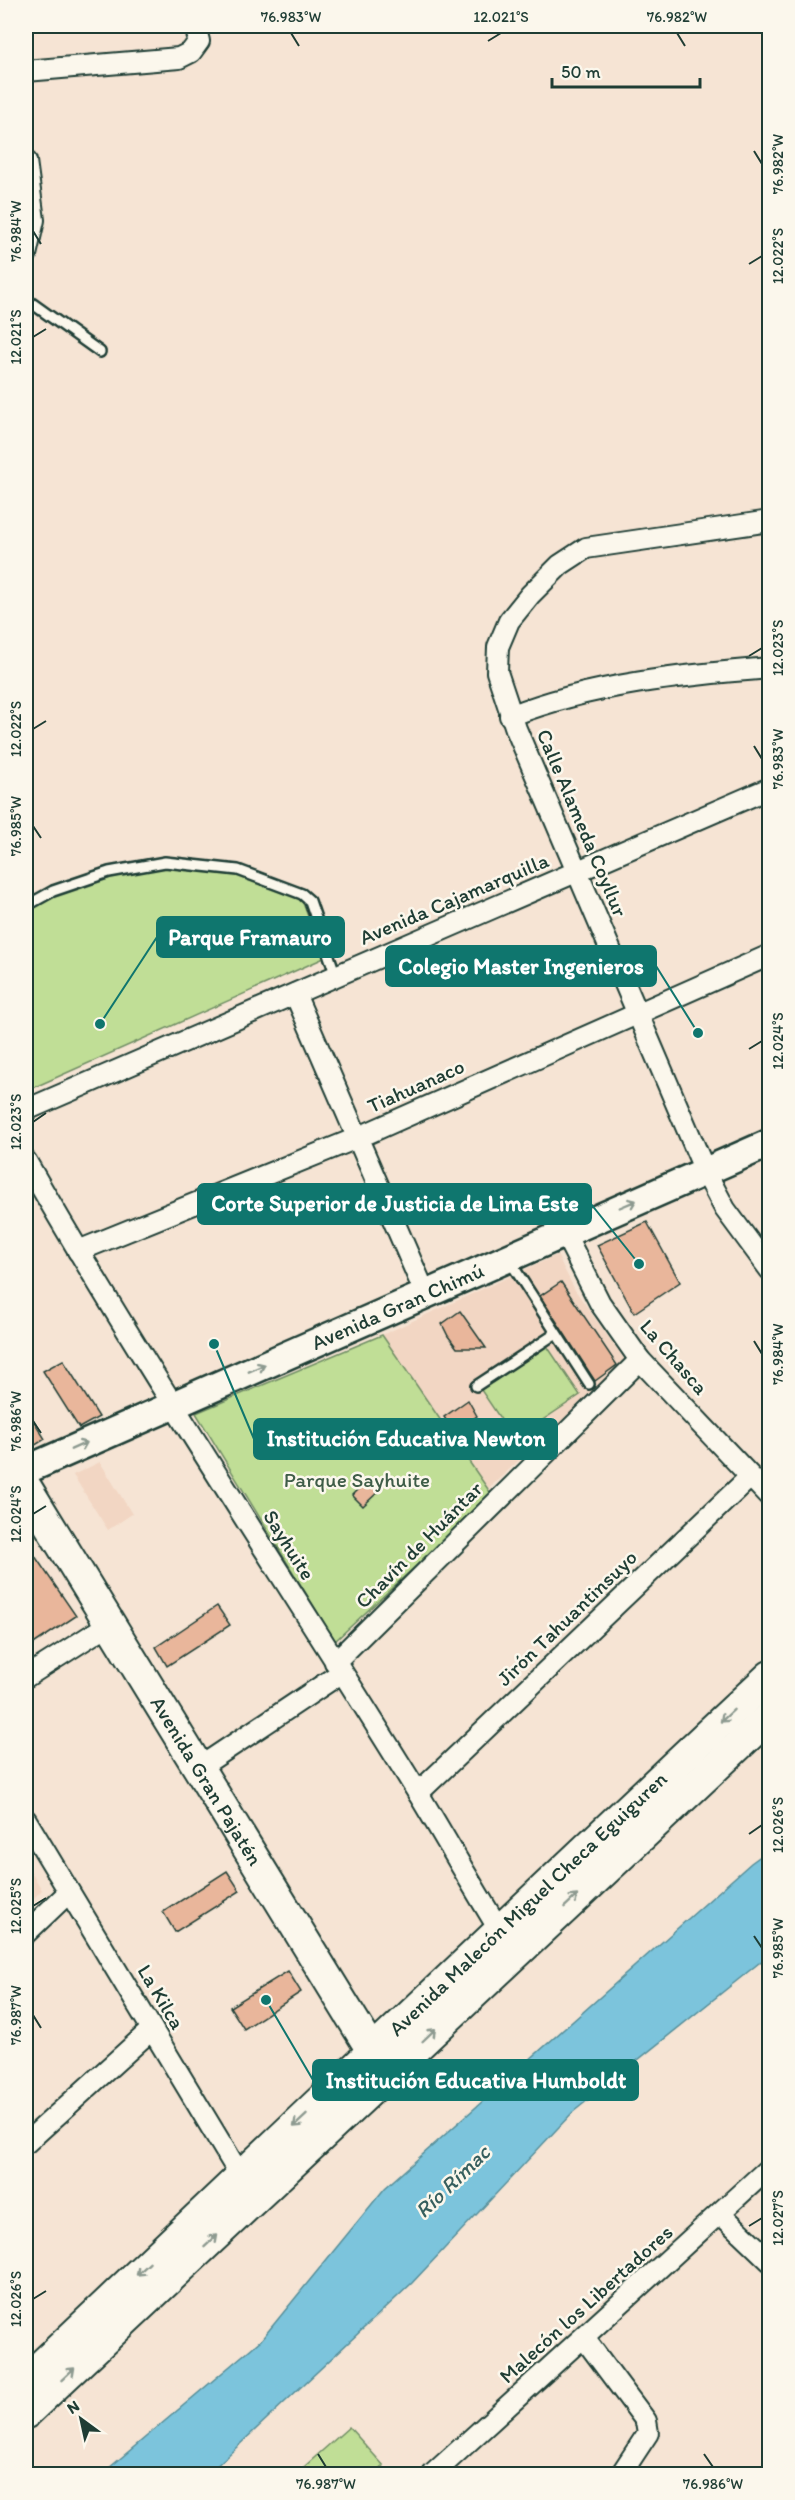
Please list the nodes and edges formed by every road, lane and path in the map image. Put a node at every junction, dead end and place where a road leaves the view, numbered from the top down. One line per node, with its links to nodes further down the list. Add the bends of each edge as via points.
1 (197, 33): 2 (street, via 191,52 179,58)
2 (26, 71)
3 (26, 160): 4 (street, via 34,220)
4 (26, 255)
5 (26, 299): 6 (lane)
6 (99, 352)
7 (770, 521): 9 (street, Calle Alameda Coyllur, via 586,548 560,564 509,621 498,647 497,672)
8 (770, 668): 9 (street, Calle Alameda Coyllur, via 653,680)
9 (510, 716): 11 (street, Calle Alameda Coyllur)
10 (770, 789): 11 (street, Avenida Cajamarquilla)
11 (576, 872): 14 (street, Avenida Cajamarquilla); 16 (street, Calle Alameda Coyllur)
12 (26, 905): 14 (lane, via 53,891 109,872 165,862 238,870 302,894 310,901)
13 (770, 955): 16 (street, Tiahuanaco)
14 (336, 976): 15 (street, Avenida Cajamarquilla)
15 (295, 994): 17 (street, Avenida Cajamarquilla); 18 (street)
16 (637, 1015): 18 (street, Tiahuanaco); 21 (street, Calle Alameda Coyllur)
17 (26, 1110)
18 (357, 1138): 23 (street, Tiahuanaco); 26 (street)
19 (770, 1143): 21 (street, Avenida Gran Chimú)
20 (26, 1161): 23 (street, Sayhuite)
21 (705, 1171): 22 (street, Avenida Gran Chimú, one-way to 21); 25 (street, Calle Alameda Coyllur, via 725,1209)
22 (564, 1232): 24 (street, Avenida Gran Chimú); 28 (street, La Chasca, via 600,1303)
23 (78, 1251): 31 (street, Sayhuite)
24 (507, 1257): 26 (street, Avenida Gran Chimú); 27 (lane)
25 (770, 1270)
26 (425, 1293): 31 (street, Avenida Gran Chimú, one-way to 26)
27 (555, 1334): 29 (lane); 30 (lane)
28 (640, 1360): 33 (street, La Chasca); 37 (street, Chavín de Huántar)
29 (589, 1384)
30 (476, 1386)
31 (172, 1406): 32 (street, Avenida Gran Chimú, one-way to 31); 37 (street, Sayhuite)
32 (26, 1470)
33 (750, 1477): 35 (street, La Chasca); 42 (street, Jirón Tahuantinsuyo)
34 (26, 1487): 36 (main road, Avenida Gran Pajatén)
35 (770, 1497)
36 (109, 1624): 39 (street); 41 (main road, Avenida Gran Pajatén)
37 (338, 1667): 41 (street, Chavín de Huántar); 42 (street, Sayhuite)
38 (770, 1676): 45 (main road, Avenida Malecón Miguel Checa Eguiguren, one-way to 45)
39 (26, 1677)
40 (770, 1716): 47 (main road, Avenida Malecón Miguel Checa Eguiguren, one-way to 40)
41 (197, 1769): 49 (main road, Avenida Gran Pajatén)
42 (418, 1793): 45 (street, Sayhuite)
43 (26, 1820): 44 (street, La Kilca)
44 (69, 1892): 46 (street); 48 (street, La Kilca)
45 (499, 1929): 47 (street, Sayhuite); 49 (main road, Avenida Malecón Miguel Checa Eguiguren)
46 (26, 1933)
47 (514, 1954): 49 (main road, Avenida Malecón Miguel Checa Eguiguren, one-way to 47)
48 (152, 2029): 50 (street); 52 (street, La Kilca)
49 (380, 2064): 52 (main road, Avenida Malecón Miguel Checa Eguiguren)
50 (26, 2143)
51 (770, 2167): 53 (street, Malecón los Libertadores)
52 (248, 2188): 56 (main road, Avenida Malecón Miguel Checa Eguiguren, one-way to 56); 57 (main road, Avenida Malecón Miguel Checa Eguiguren, one-way to 52)
53 (720, 2213): 54 (street); 55 (street, Malecón los Libertadores)
54 (770, 2261)
55 (584, 2338): 58 (street, Malecón los Libertadores); 59 (street, via 646,2421 648,2433)
56 (26, 2380)
57 (26, 2413)
58 (433, 2475)
59 (621, 2475)

